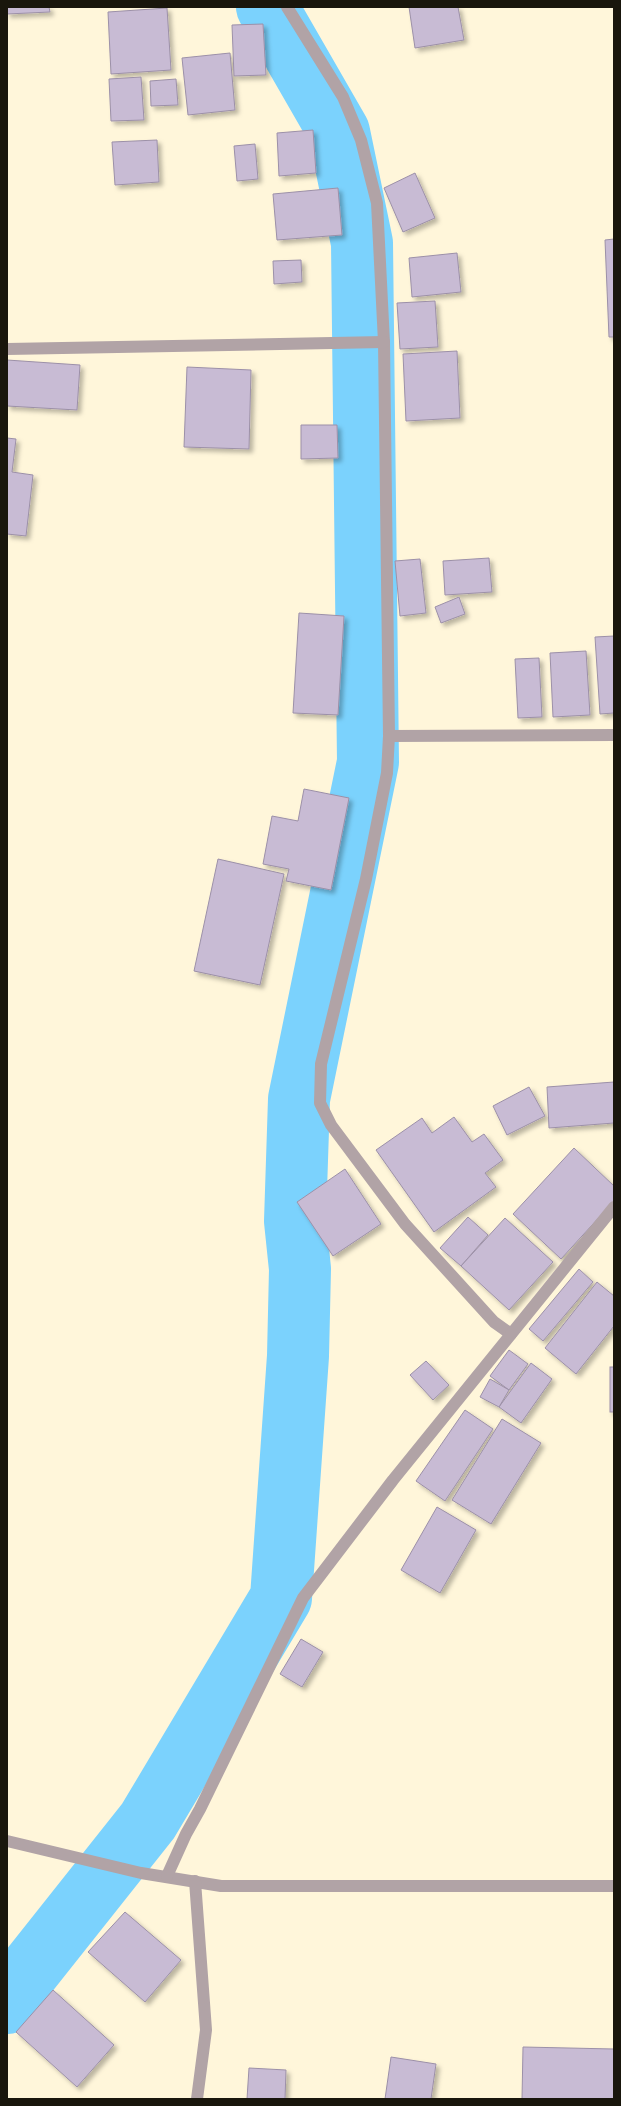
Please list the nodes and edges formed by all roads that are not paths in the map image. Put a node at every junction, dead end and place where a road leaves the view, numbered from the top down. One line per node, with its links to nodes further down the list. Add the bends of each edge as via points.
1 (288, 7): 2 (street, via 343,98 361,140 377,203)
2 (384, 342): 3 (street); 4 (street)
3 (7, 349)
4 (389, 736): 5 (street); 7 (street, via 386,773 366,879 321,1064 320,1103 331,1125 405,1224 494,1322)
5 (614, 736)
6 (614, 1207): 7 (street)
7 (511, 1334): 9 (street, via 393,1480 303,1598 186,1834)
8 (7, 1841): 9 (street, via 141,1873)
9 (168, 1876): 10 (street)
10 (195, 1881): 11 (street, via 221,1886); 12 (street, via 206,2030)
11 (614, 1886)
12 (197, 2099)

